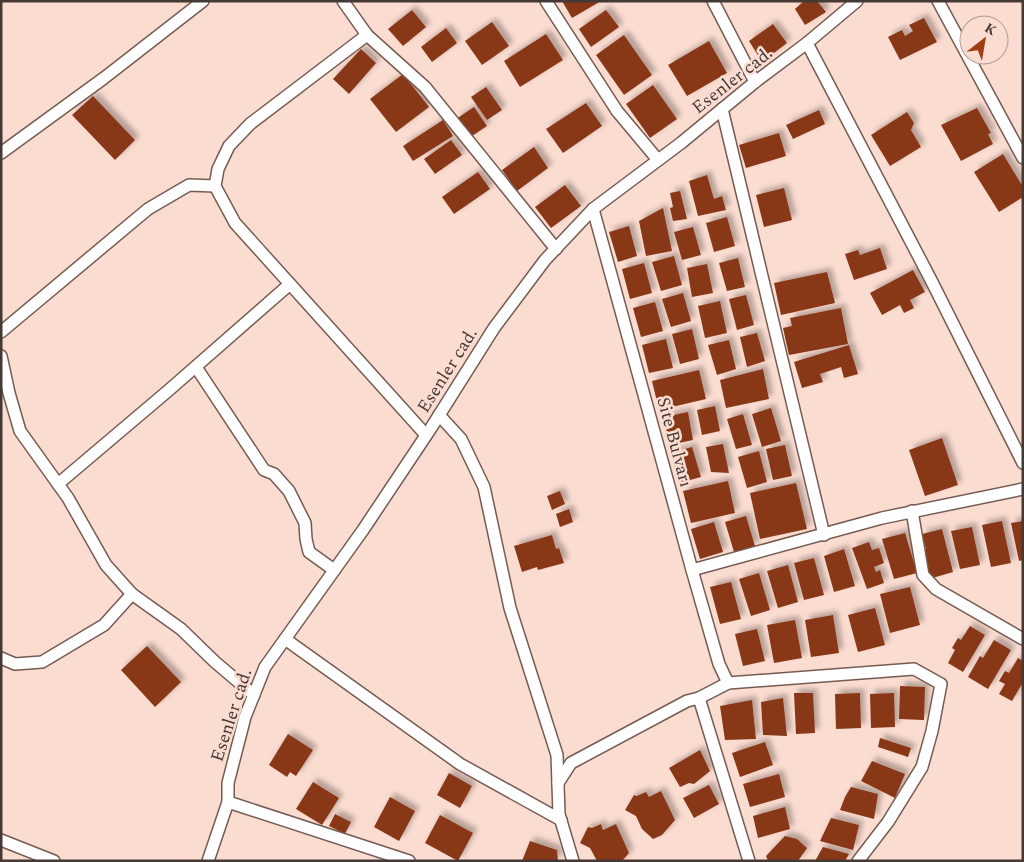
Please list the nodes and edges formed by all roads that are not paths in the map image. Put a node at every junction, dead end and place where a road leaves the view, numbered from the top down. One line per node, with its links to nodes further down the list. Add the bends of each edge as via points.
1 (203, 1): 11 (street)
2 (342, 1): 7 (street)
3 (546, 1): 13 (street, via 617,111)
4 (713, 1): 9 (street)
5 (857, 1): 8 (street, Esenler cad.)
6 (938, 1): 12 (street)
7 (367, 34): 14 (street, via 250,124 229,146 218,169); 16 (street, via 425,88)
8 (807, 43): 9 (street, Esenler cad.); 23 (street)
9 (755, 82): 10 (street, Esenler cad.)
10 (722, 110): 13 (street, Esenler cad.); 27 (street)
11 (1, 153)
12 (1023, 158)
13 (658, 160): 15 (street, Esenler cad.)
14 (215, 186): 17 (street, via 235,223); 18 (street, via 190,185 148,209)
15 (593, 209): 16 (street, Esenler cad.); 29 (street, Site Bulvarı)
16 (556, 249): 21 (street, Esenler cad., via 494,328)
17 (290, 284): 20 (street); 22 (street)
18 (1, 332)
19 (1, 356): 24 (street, via 20,431)
20 (196, 367): 24 (street); 28 (street, via 264,470 274,474 289,491 305,523 309,552)
21 (439, 415): 22 (street, Esenler cad.); 37 (street, via 461,439 484,487 510,608 557,755)
22 (426, 435): 28 (street, Esenler cad.)
23 (1023, 463)
24 (58, 484): 30 (street, via 106,565)
25 (1023, 489): 26 (street)
26 (912, 511): 27 (street); 32 (street, via 923,575 936,589)
27 (824, 535): 29 (street)
28 (334, 570): 31 (street, Esenler cad.)
29 (692, 570): 34 (street, Site Bulvarı, via 719,664)
30 (132, 594): 33 (street, via 104,625 42,662 15,664); 35 (street, via 181,629)
31 (285, 639): 35 (street, Esenler cad., via 265,667); 39 (street, via 460,764)
32 (1023, 639)
33 (1, 658)
34 (728, 684): 36 (street); 46 (street, via 914,669 940,684 922,767 888,822)
35 (254, 695): 38 (street, Esenler cad., via 228,783)
36 (699, 698): 37 (street, via 687,701 571,763); 45 (street)
37 (558, 783): 39 (street)
38 (228, 802): 42 (street, Esenler cad.); 43 (street)
39 (561, 820): 44 (street)
40 (1, 840): 41 (street)
41 (54, 861)
42 (208, 861)
43 (409, 861)
44 (573, 861)
45 (749, 861)
46 (858, 861)

